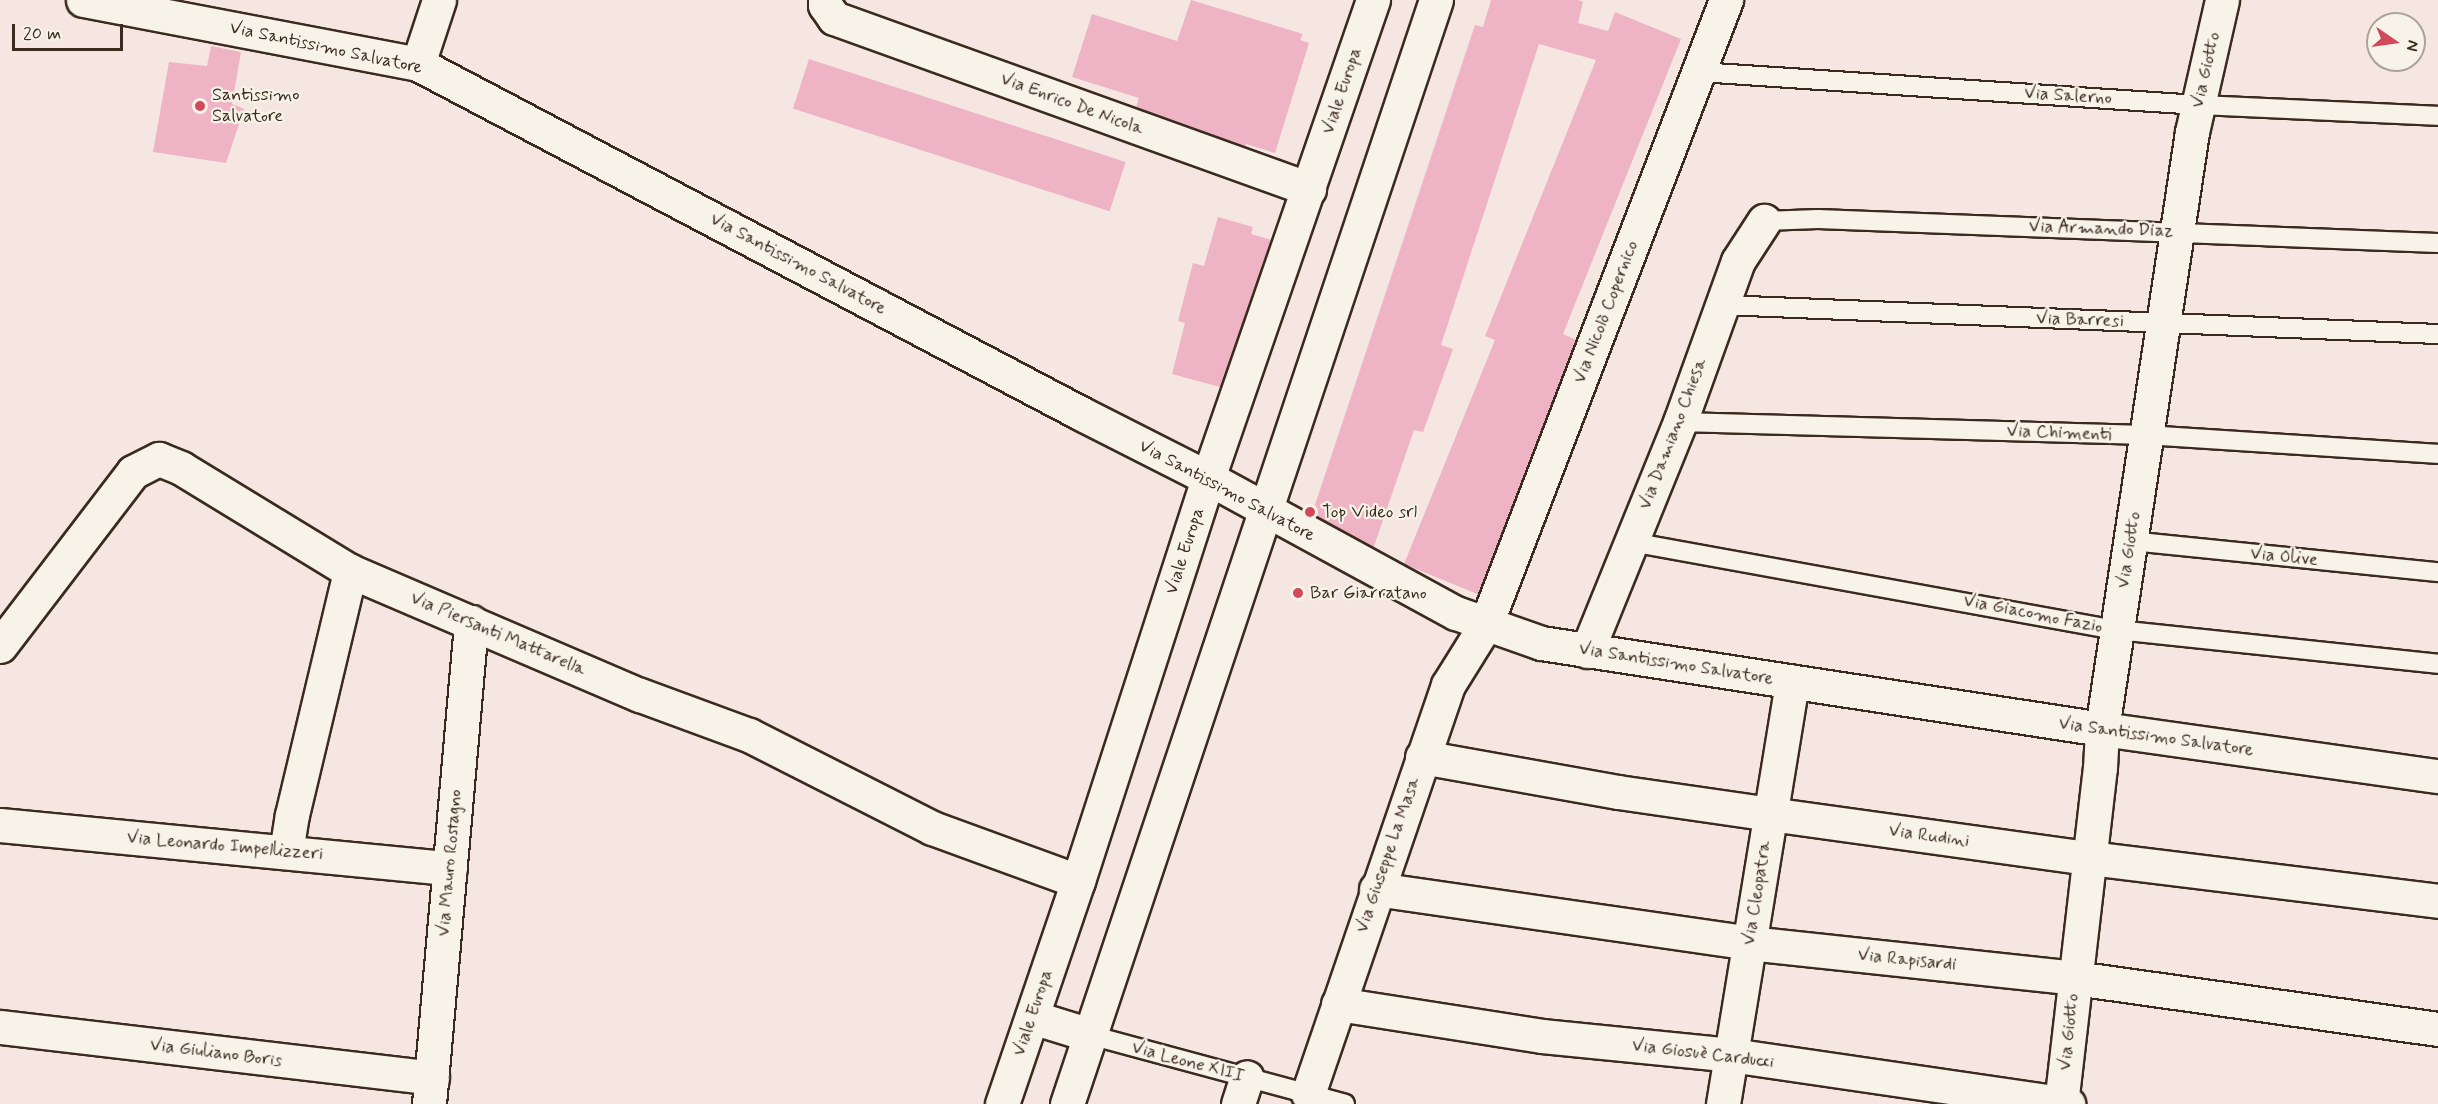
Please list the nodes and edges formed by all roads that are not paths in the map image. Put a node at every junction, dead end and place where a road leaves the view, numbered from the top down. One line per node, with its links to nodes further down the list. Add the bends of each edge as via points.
1 (83, 0): 8 (street, Via Santissimo Salvatore)
2 (439, 0): 8 (street)
3 (1373, 0): 12 (street, Viale Europa)
4 (1436, 0): 23 (street)
5 (1726, 0): 9 (street, Via Nicolò Copernico)
6 (2222, 0): 10 (street, Via Giotto)
7 (829, 9): 12 (street, Via Enrico De Nicola)
8 (418, 64): 22 (street, Via Santissimo Salvatore)
9 (1699, 72): 10 (lane, Via Salerno); 29 (street, Via Nicolò Copernico)
10 (2198, 105): 11 (lane, Via Salerno); 14 (street, Via Giotto)
11 (2438, 116)
12 (1309, 189): 22 (street, Viale Europa)
13 (1764, 220): 14 (lane, Via Armando Diaz); 16 (street, Via Damiano Chiesa, via 1738,261)
14 (2178, 232): 15 (lane, Via Armando Diaz); 17 (street, Via Giotto)
15 (2438, 243)
16 (1722, 305): 17 (lane, Via Barresi); 19 (street, Via Damiano Chiesa)
17 (2164, 324): 18 (lane, Via Barresi); 20 (street, Via Giotto)
18 (2438, 334)
19 (1680, 422): 20 (lane, Via Chimenti); 24 (street, Via Damiano Chiesa)
20 (2147, 435): 21 (lane, Via Chimenti); 25 (street, Via Giotto)
21 (2438, 454)
22 (1208, 478): 23 (street, Via Santissimo Salvatore); 43 (street, Viale Europa)
23 (1264, 510): 29 (street, Via Santissimo Salvatore, via 1456,613); 52 (street)
24 (1631, 542): 30 (lane, Via Giacomo Fazio); 32 (street, Via Damiano Chiesa)
25 (2131, 542): 27 (lane, Via Olive); 30 (street, Via Giotto)
26 (350, 571): 28 (street, Via Piersanti Mattarella); 31 (street, Via Piersanti Mattarella, via 182,468 159,459 134,472); 40 (street)
27 (2438, 572)
28 (471, 622): 42 (street, Via Mauro Rostagno); 43 (street, Via Piersanti Mattarella, via 640,695 749,735 932,828)
29 (1486, 624): 32 (street, Via Santissimo Salvatore, via 1541,644); 36 (street, Via Giuseppe La Masa, via 1448,685)
30 (2117, 630): 33 (lane, Via Giacomo Fazio); 35 (street, Via Giotto)
31 (3, 632)
32 (1587, 651): 34 (street, Via Santissimo Salvatore)
33 (2438, 664)
34 (1792, 682): 35 (street, Via Santissimo Salvatore); 38 (street, Via Cleopatra)
35 (2102, 729): 37 (street, Via Santissimo Salvatore); 41 (street, Via Giotto)
36 (1422, 757): 38 (street, Via Rudini); 44 (street, Via Giuseppe La Masa)
37 (2438, 776)
38 (1770, 814): 41 (street, Via Rudini); 46 (street, Via Cleopatra)
39 (0, 825): 40 (street, Via Leonardo Impellizzeri)
40 (286, 852): 42 (street, Via Leonardo Impellizzeri)
41 (2089, 858): 45 (street, Via Rudini); 47 (street, Via Giotto)
42 (450, 868): 54 (street, Via Mauro Rostagno)
43 (1078, 881): 49 (street, Viale Europa)
44 (1377, 889): 46 (street, Via Rapisardi); 48 (street, Via Giuseppe La Masa)
45 (2438, 901)
46 (1749, 943): 47 (street, Via Rapisardi); 53 (street, Via Cleopatra)
47 (2075, 978): 51 (street, Via Rapisardi); 61 (street, Via Giotto)
48 (1338, 1004): 53 (street, Via Giosuè Carducci, via 1542,1036); 56 (street, Via Giuseppe La Masa)
49 (1032, 1017): 52 (street, Via Leone XIII); 57 (street, Viale Europa)
50 (0, 1027): 54 (street, Via Giuliano Boris)
51 (2438, 1029)
52 (1090, 1035): 55 (lane, Via Leone XIII); 58 (street)
53 (1731, 1055): 60 (street, Via Cleopatra); 61 (street, Via Giosuè Carducci)
54 (431, 1091)
55 (1242, 1091): 56 (lane, Via Leone XIII)
56 (1308, 1094): 59 (lane, Via Leone XIII)
57 (1002, 1104)
58 (1067, 1104)
59 (1345, 1104)
60 (1723, 1104)
61 (2063, 1104)

